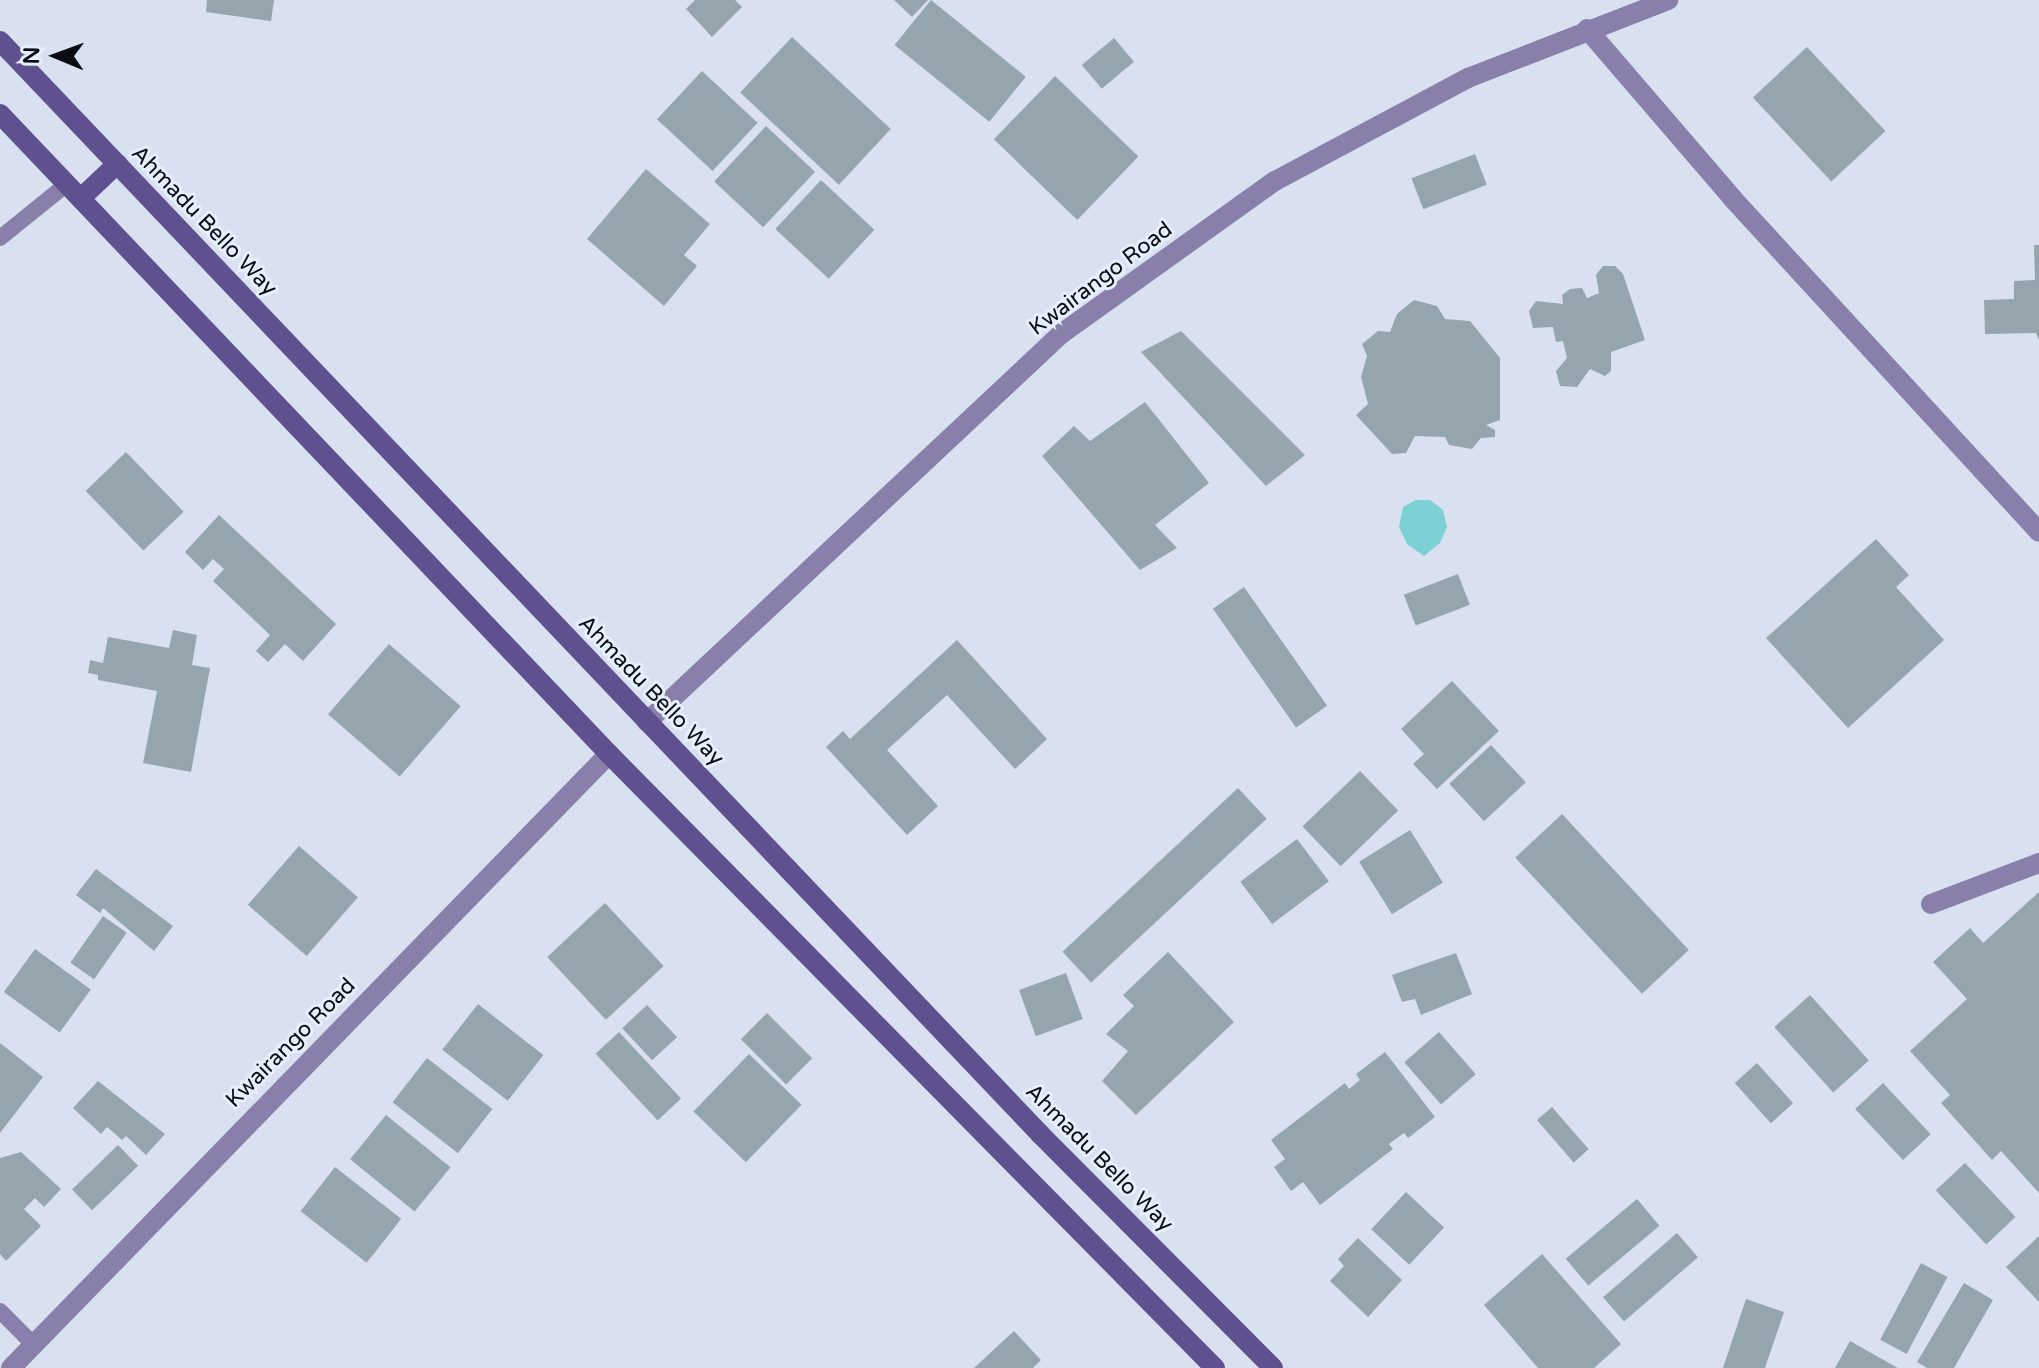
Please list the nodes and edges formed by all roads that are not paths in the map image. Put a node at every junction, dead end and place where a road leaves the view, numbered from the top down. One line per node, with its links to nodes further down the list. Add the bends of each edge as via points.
1 (1668, 0): 2 (street, Kwairango Road)
2 (1587, 29): 8 (street, via 1733,199); 9 (street, Kwairango Road, via 1468,78 1275,181 1061,334)
3 (0, 41): 5 (main road, Ahmadu Bello Way)
4 (0, 114): 6 (main road)
5 (117, 164): 6 (main road); 9 (main road, Ahmadu Bello Way)
6 (74, 191): 7 (lane); 10 (main road)
7 (0, 238)
8 (2039, 532)
9 (647, 722): 17 (main road, Ahmadu Bello Way, via 1040,1134)
10 (609, 754): 14 (street, Kwairango Road); 16 (main road)
11 (2039, 863): 12 (street)
12 (1931, 904)
13 (0, 1311): 14 (lane)
14 (31, 1342): 15 (street, Kwairango Road)
15 (11, 1368)
16 (1215, 1368)
17 (1273, 1368)

